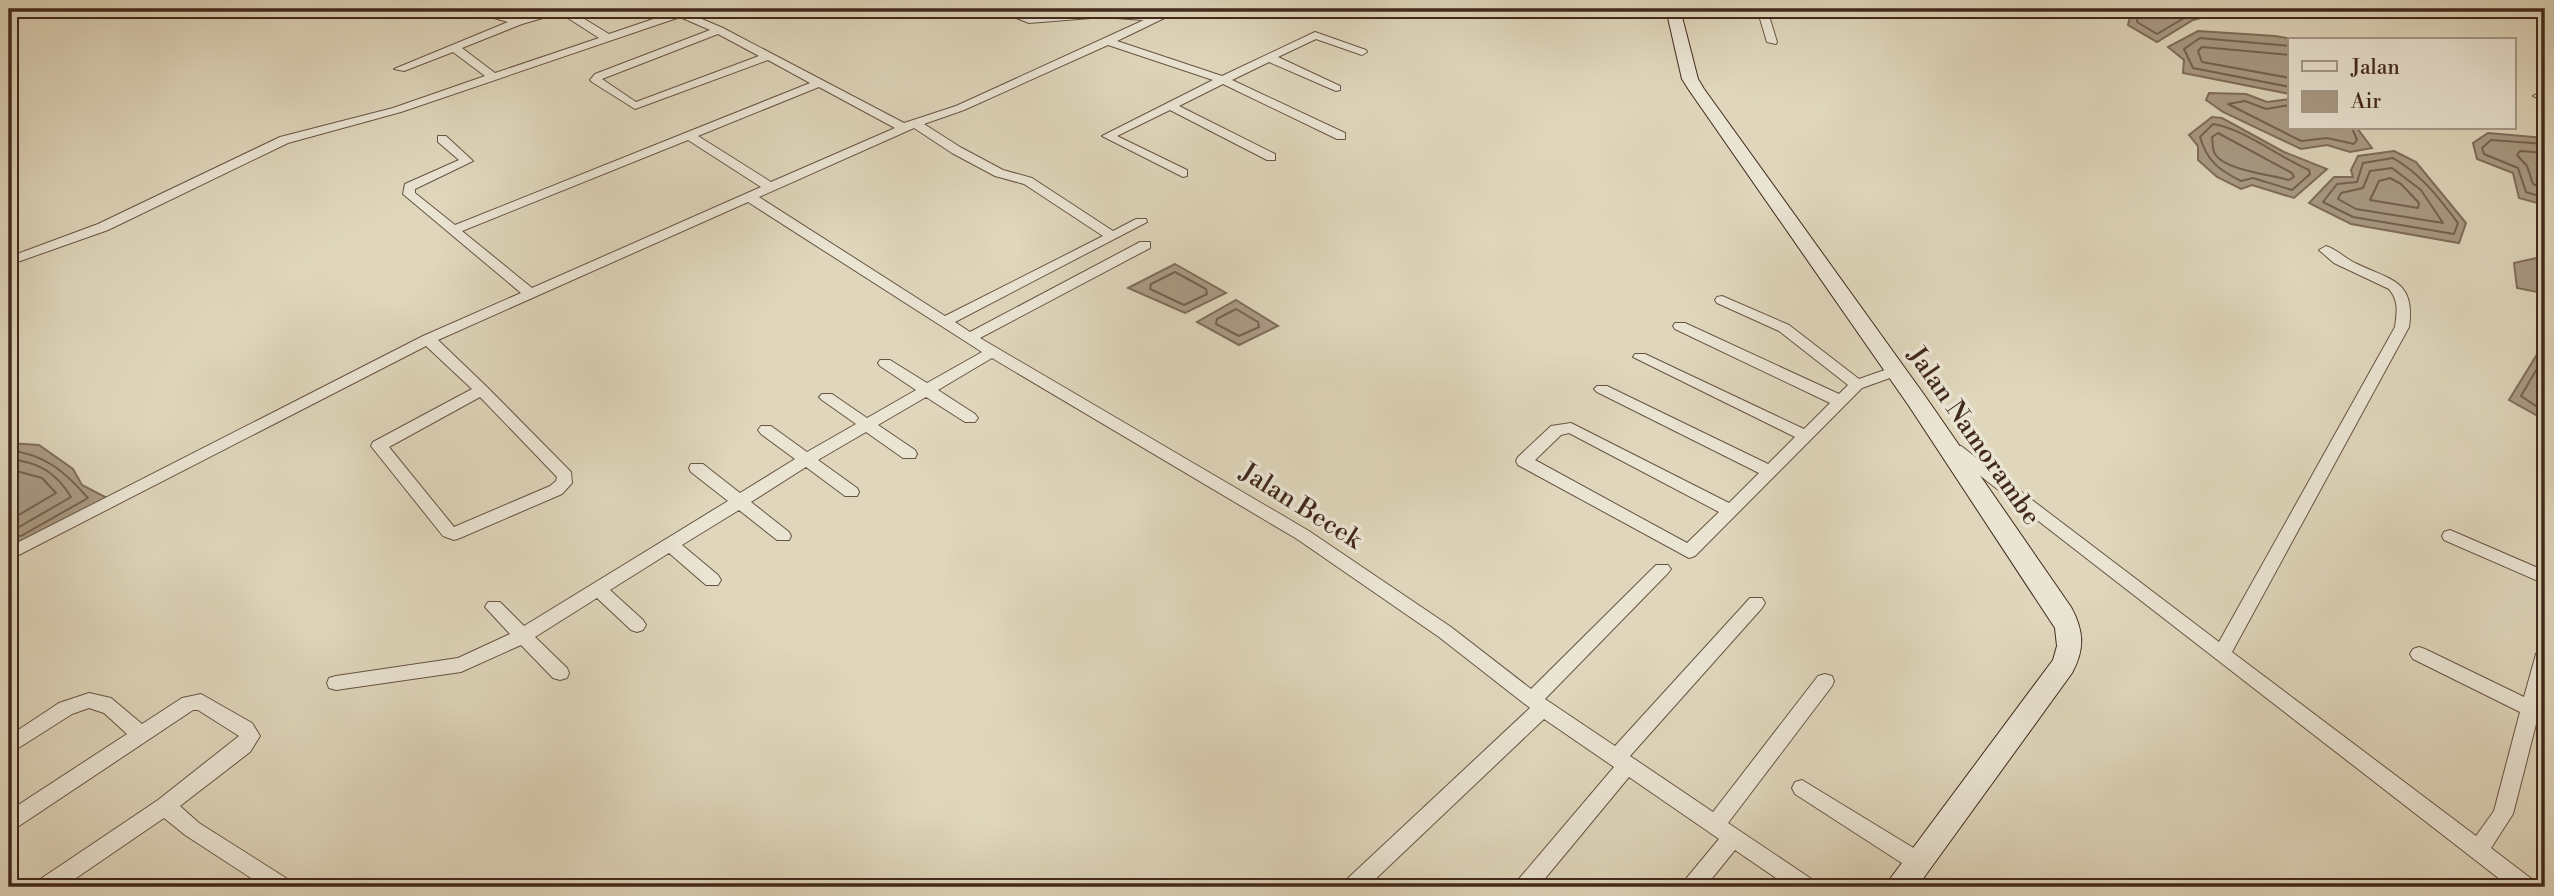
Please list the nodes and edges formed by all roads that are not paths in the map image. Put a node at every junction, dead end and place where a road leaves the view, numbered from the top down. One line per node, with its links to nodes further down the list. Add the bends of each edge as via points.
1 (468, 9): 11 (street)
2 (562, 9): 11 (street); 13 (street)
3 (999, 9): 9 (street, via 1029,20)
4 (1089, 9): 9 (street)
5 (1178, 9): 10 (street)
6 (1673, 9): 49 (main road, Jalan Namorambe, via 1690,79)
7 (1762, 9): 15 (street)
8 (675, 11): 12 (street); 13 (street)
9 (1103, 14): 10 (street)
10 (1158, 18): 14 (street)
11 (518, 22): 16 (street)
12 (719, 30): 18 (street); 18 (street, via 596,80 631,105 638,105)
13 (607, 38): 21 (street)
14 (1107, 41): 22 (street); 26 (street)
15 (1773, 42)
16 (454, 48): 20 (street); 21 (street)
17 (1362, 52): 19 (street, via 1316,35)
18 (766, 57): 23 (street)
19 (1270, 58): 22 (street); 24 (street)
20 (400, 69)
21 (494, 78): 39 (street, via 388,113 284,140 103,227)
22 (1223, 80): 25 (street); 28 (street)
23 (817, 84): 26 (street); 27 (street)
24 (1336, 88)
25 (1170, 105): 30 (street); 31 (street, via 1108,136)
26 (909, 126): 32 (street); 36 (street, via 988,167 1028,181)
27 (688, 135): 32 (street); 35 (street)
28 (1341, 136)
29 (442, 139): 35 (street, via 467,161 407,191)
30 (1271, 157)
31 (1183, 173)
32 (771, 188): 33 (street)
33 (750, 197): 40 (street); 42 (street, Jalan Becek)
34 (1141, 222): 36 (street)
35 (453, 230): 40 (street)
36 (1112, 236): 42 (street)
37 (1145, 245): 44 (street)
38 (2326, 250): 80 (street, via 2344,265 2393,285 2407,301 2407,308 2402,327)
39 (9, 261)
40 (529, 292): 45 (street)
41 (1722, 300): 50 (street, via 1784,328)
42 (944, 322): 44 (street, Jalan Becek)
43 (1680, 326): 55 (street)
44 (970, 338): 46 (street, Jalan Becek)
45 (428, 339): 52 (street); 71 (street)
46 (992, 352): 53 (street); 86 (street, Jalan Becek, via 1303,534 1445,632)
47 (1640, 356): 59 (street)
48 (885, 363): 53 (street)
49 (1896, 371): 50 (street); 60 (main road, Jalan Namorambe)
50 (1857, 385): 55 (street)
51 (1602, 389): 64 (street)
52 (482, 390): 52 (street, via 565,476 564,483 454,534 379,446)
53 (926, 390): 56 (street); 57 (street)
54 (827, 397): 57 (street)
55 (1840, 401): 59 (street)
56 (970, 418)
57 (867, 424): 61 (street); 62 (street)
58 (766, 430): 62 (street)
59 (1805, 436): 64 (street)
60 (1944, 442): 80 (street); 97 (main road, Jalan Namorambe, via 2063,614 2072,646 2063,666)
61 (909, 454)
62 (806, 460): 65 (street); 66 (street)
63 (697, 468): 66 (street)
64 (1770, 472): 67 (street)
65 (851, 492)
66 (740, 502): 68 (street); 70 (street)
67 (1731, 511): 67 (street, via 1571,428 1556,430 1524,461 1689,552)
68 (783, 536)
69 (2450, 536): 73 (street)
70 (671, 545): 74 (street); 75 (street)
71 (9, 554)
72 (1662, 569): 86 (street)
73 (2545, 578)
74 (712, 580)
75 (598, 590): 78 (street); 79 (street)
76 (1756, 603): 90 (street)
77 (494, 607): 79 (street)
78 (637, 625)
79 (523, 636): 83 (street); 85 (street, via 461,665)
80 (2222, 654): 96 (street)
81 (2420, 654): 87 (street)
82 (2545, 654): 87 (street)
83 (560, 673)
84 (1825, 681): 94 (street)
85 (336, 683)
86 (1537, 704): 90 (street, Jalan Becek); 100 (street)
87 (2529, 708): 96 (street, via 2503,814)
88 (142, 735): 89 (street, via 101,702 86,699); 92 (street, via 189,703 201,702 245,729 250,737); 93 (street)
89 (9, 746)
90 (1621, 761): 94 (street, Jalan Becek); 101 (street)
91 (1802, 788): 97 (street)
92 (165, 806): 98 (street); 99 (street, via 192,829)
93 (9, 822)
94 (1715, 825): 95 (street, Jalan Becek)
95 (1733, 838): 102 (street); 103 (street, Jalan Becek)
96 (2478, 850): 105 (street)
97 (1918, 862): 104 (main road, Jalan Namorambe)
98 (46, 887)
99 (282, 887)
100 (1353, 887)
101 (1525, 887)
102 (1692, 887)
103 (1806, 887)
104 (1899, 887)
105 (2526, 887)

